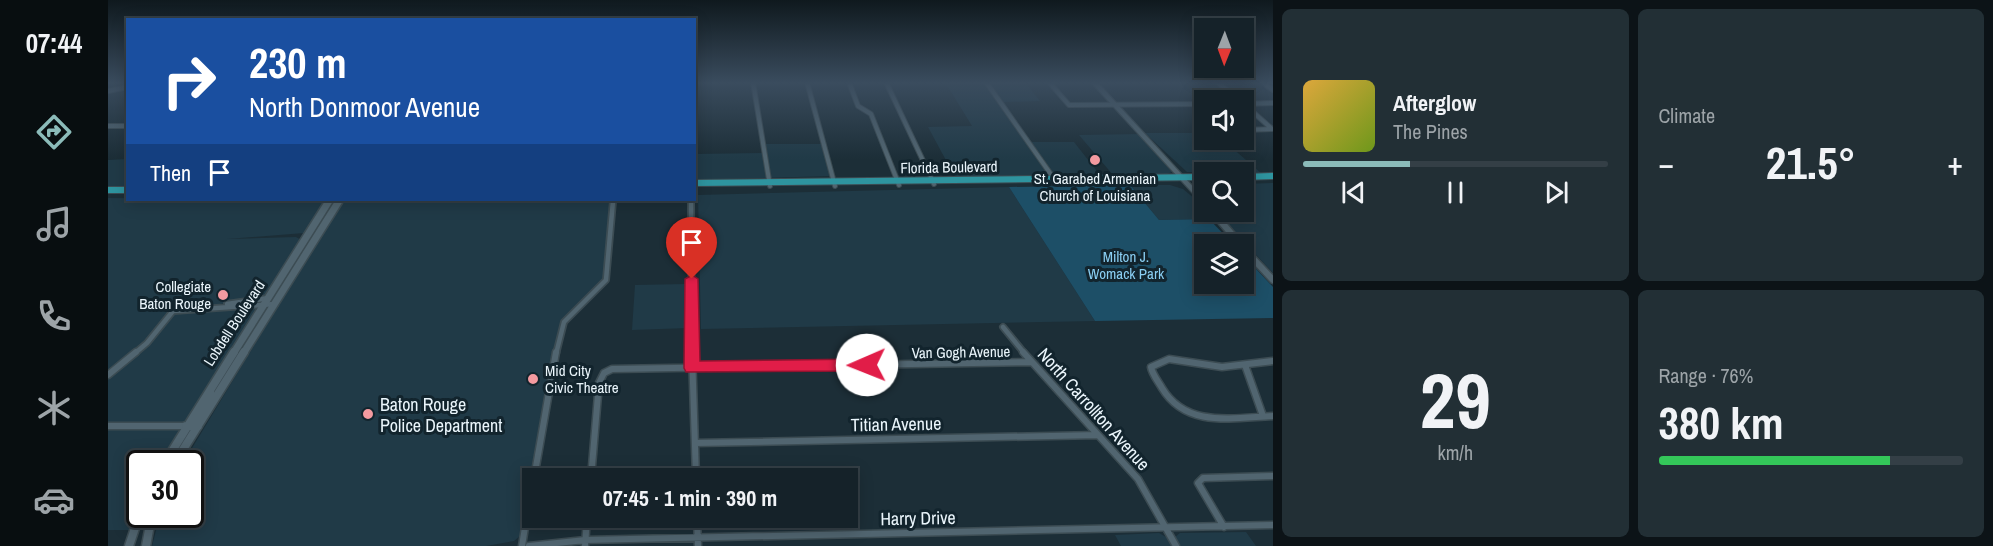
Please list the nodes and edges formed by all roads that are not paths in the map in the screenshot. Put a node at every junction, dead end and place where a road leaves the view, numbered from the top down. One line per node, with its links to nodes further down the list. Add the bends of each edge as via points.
1 (757, 107): 19 (street)
2 (814, 107): 17 (street)
3 (860, 107): 18 (street, via 871,114)
4 (898, 107): 16 (street)
5 (1004, 107): 15 (street)
6 (1118, 107): 12 (street)
7 (1254, 112): 10 (street, via 1272,129)
8 (108, 126): 9 (street)
9 (126, 126)
10 (1254, 130)
11 (1271, 178): 14 (main road)
12 (1186, 179): 13 (main road, Florida Boulevard); 15 (main road, Florida Boulevard); 21 (street)
13 (1194, 179)
14 (1254, 179)
15 (1055, 181): 16 (main road, Florida Boulevard)
16 (933, 182): 18 (main road, Florida Boulevard)
17 (835, 183): 18 (main road, Florida Boulevard); 19 (main road, Florida Boulevard)
18 (898, 183)
19 (770, 184): 20 (main road, Florida Boulevard)
20 (696, 185)
21 (1194, 189)
22 (108, 192): 23 (main road)
23 (126, 192)
24 (329, 201): 31 (main road, Lobdell Boulevard)
25 (339, 201): 34 (main road, Lobdell Boulevard)
26 (613, 201): 52 (street, via 606,280 600,290 564,318)
27 (691, 201): 40 (street)
28 (1221, 222): 29 (street)
29 (1231, 234)
30 (1254, 260): 32 (street)
31 (281, 277): 33 (main road, Lobdell Boulevard); 34 (main road)
32 (1273, 280)
33 (265, 301): 34 (street); 36 (main road, via 267,309); 41 (street, via 173,310 140,349); 42 (main road, Lobdell Boulevard)
34 (277, 301): 36 (main road, Lobdell Boulevard)
35 (1003, 327): 38 (street, North Carrollton Avenue)
36 (258, 331): 47 (main road, Lobdell Boulevard)
37 (1273, 361): 39 (street)
38 (1031, 362): 40 (street, Van Gogh Avenue); 48 (street, North Carrollton Avenue)
39 (1245, 364): 43 (street); 43 (street, via 1211,366 1168,358 1156,363 1151,371 1182,411 1201,416)
40 (692, 368): 49 (street); 53 (street, Van Gogh Avenue, via 612,369 604,373 599,383)
41 (108, 375)
42 (209, 390): 46 (main road, Lobdell Boulevard); 47 (main road)
43 (1263, 416): 44 (street)
44 (1273, 416)
45 (108, 426): 46 (street)
46 (186, 426): 47 (main road); 50 (main road, Lobdell Boulevard)
47 (198, 426): 51 (main road, Lobdell Boulevard)
48 (1098, 435): 49 (street, Titian Avenue); 63 (street, North Carrollton Avenue, via 1138,479)
49 (695, 443): 54 (street)
50 (172, 450)
51 (183, 450)
52 (536, 468)
53 (592, 468)
54 (696, 468)
55 (1273, 476): 57 (street, via 1203,478 1198,483)
56 (1273, 525): 57 (street, Harry Drive)
57 (1224, 527): 63 (street, Harry Drive)
58 (135, 528): 66 (main road)
59 (149, 528): 67 (main road)
60 (525, 528): 68 (street)
61 (586, 528): 65 (street)
62 (698, 528): 64 (street)
63 (1166, 528): 64 (street, Harry Drive); 71 (street, North Carrollton Avenue)
64 (698, 538): 65 (street, Harry Drive); 70 (street)
65 (585, 543): 69 (street, Harry Drive)
66 (129, 546)
67 (146, 546)
68 (522, 546)
69 (529, 546)
70 (698, 546)
71 (1176, 546)

